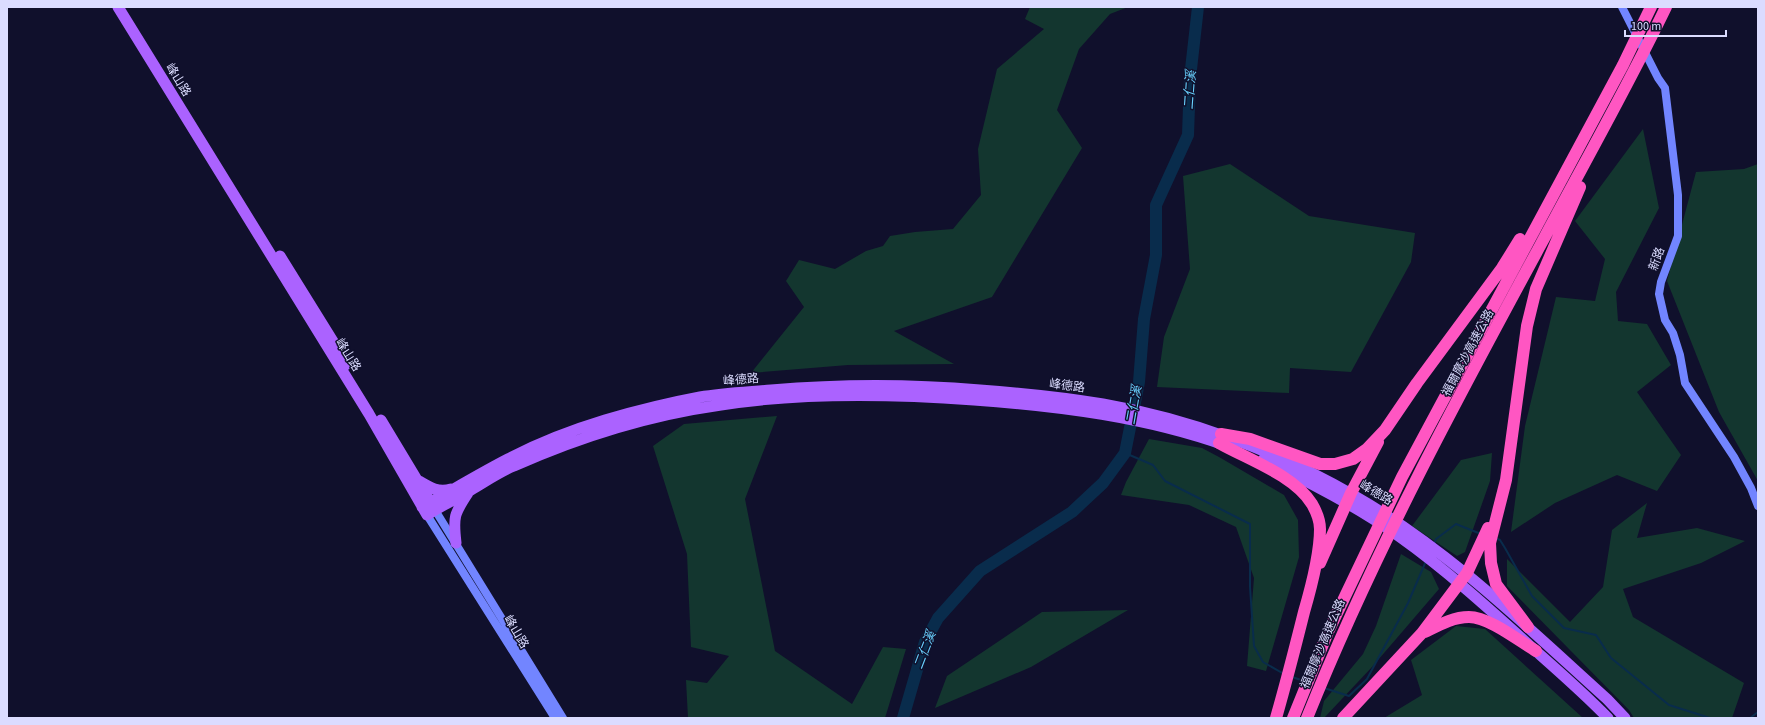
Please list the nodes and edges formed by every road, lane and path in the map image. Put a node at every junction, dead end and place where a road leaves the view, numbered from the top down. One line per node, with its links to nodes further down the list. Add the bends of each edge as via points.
1 (118, 7): 15 (main road, 峰山路)
2 (126, 7): 10 (main road, 峰山路)
3 (1622, 7): 14 (street, 新路, via 1665,88 1678,196 1678,236 1659,294 1665,320 1673,333 1680,355 1685,383 1734,457)
4 (1651, 7): 7 (highway, 福爾摩沙高速公路, via 1623,65)
5 (1666, 7): 6 (highway, 福爾摩沙高速公路)
6 (1588, 159): 11 (highway, via 1580,187 1536,289 1527,326); 28 (highway, 福爾摩沙高速公路, via 1413,486 1370,573)
7 (1547, 203): 8 (highway); 27 (highway, 福爾摩沙高速公路, via 1402,477 1328,632)
8 (1385, 430): 9 (highway, via 1367,449 1352,459 1328,465 1250,439); 13 (highway)
9 (1216, 437): 12 (main road, 峰德路, via 1155,415 1102,404 1020,394 926,391 750,401 629,424 512,466); 13 (main road, 峰德路, via 1291,464); 19 (highway, via 1278,474 1311,503 1320,528)
10 (417, 479): 12 (main road, via 430,489); 15 (main road, 峰山路)
11 (1506, 480): 18 (highway, via 1484,540); 21 (highway, via 1490,543 1493,570 1496,584)
12 (467, 488): 15 (main road, 峰德路); 16 (main road, via 455,514)
13 (1349, 498): 17 (main road, 峰德路); 19 (highway)
14 (1758, 506)
15 (429, 508): 16 (street, 峰山路); 24 (street, 峰山路)
16 (456, 543): 25 (street, 峰山路)
17 (1444, 563): 18 (main road, 峰德路); 20 (main road, 峰德路)
18 (1467, 573): 20 (highway); 21 (main road, 峰德路)
19 (1313, 578): 26 (highway)
20 (1459, 583): 22 (highway); 23 (main road, 峰德路)
21 (1528, 627): 31 (main road, 峰德路, via 1607,698)
22 (1422, 633): 23 (highway, via 1444,622 1470,617 1493,624); 29 (highway)
23 (1536, 651): 30 (main road, 峰德路)
24 (555, 718)
25 (563, 718)
26 (1276, 718)
27 (1293, 718)
28 (1307, 718)
29 (1343, 718)
30 (1608, 718)
31 (1625, 718)

